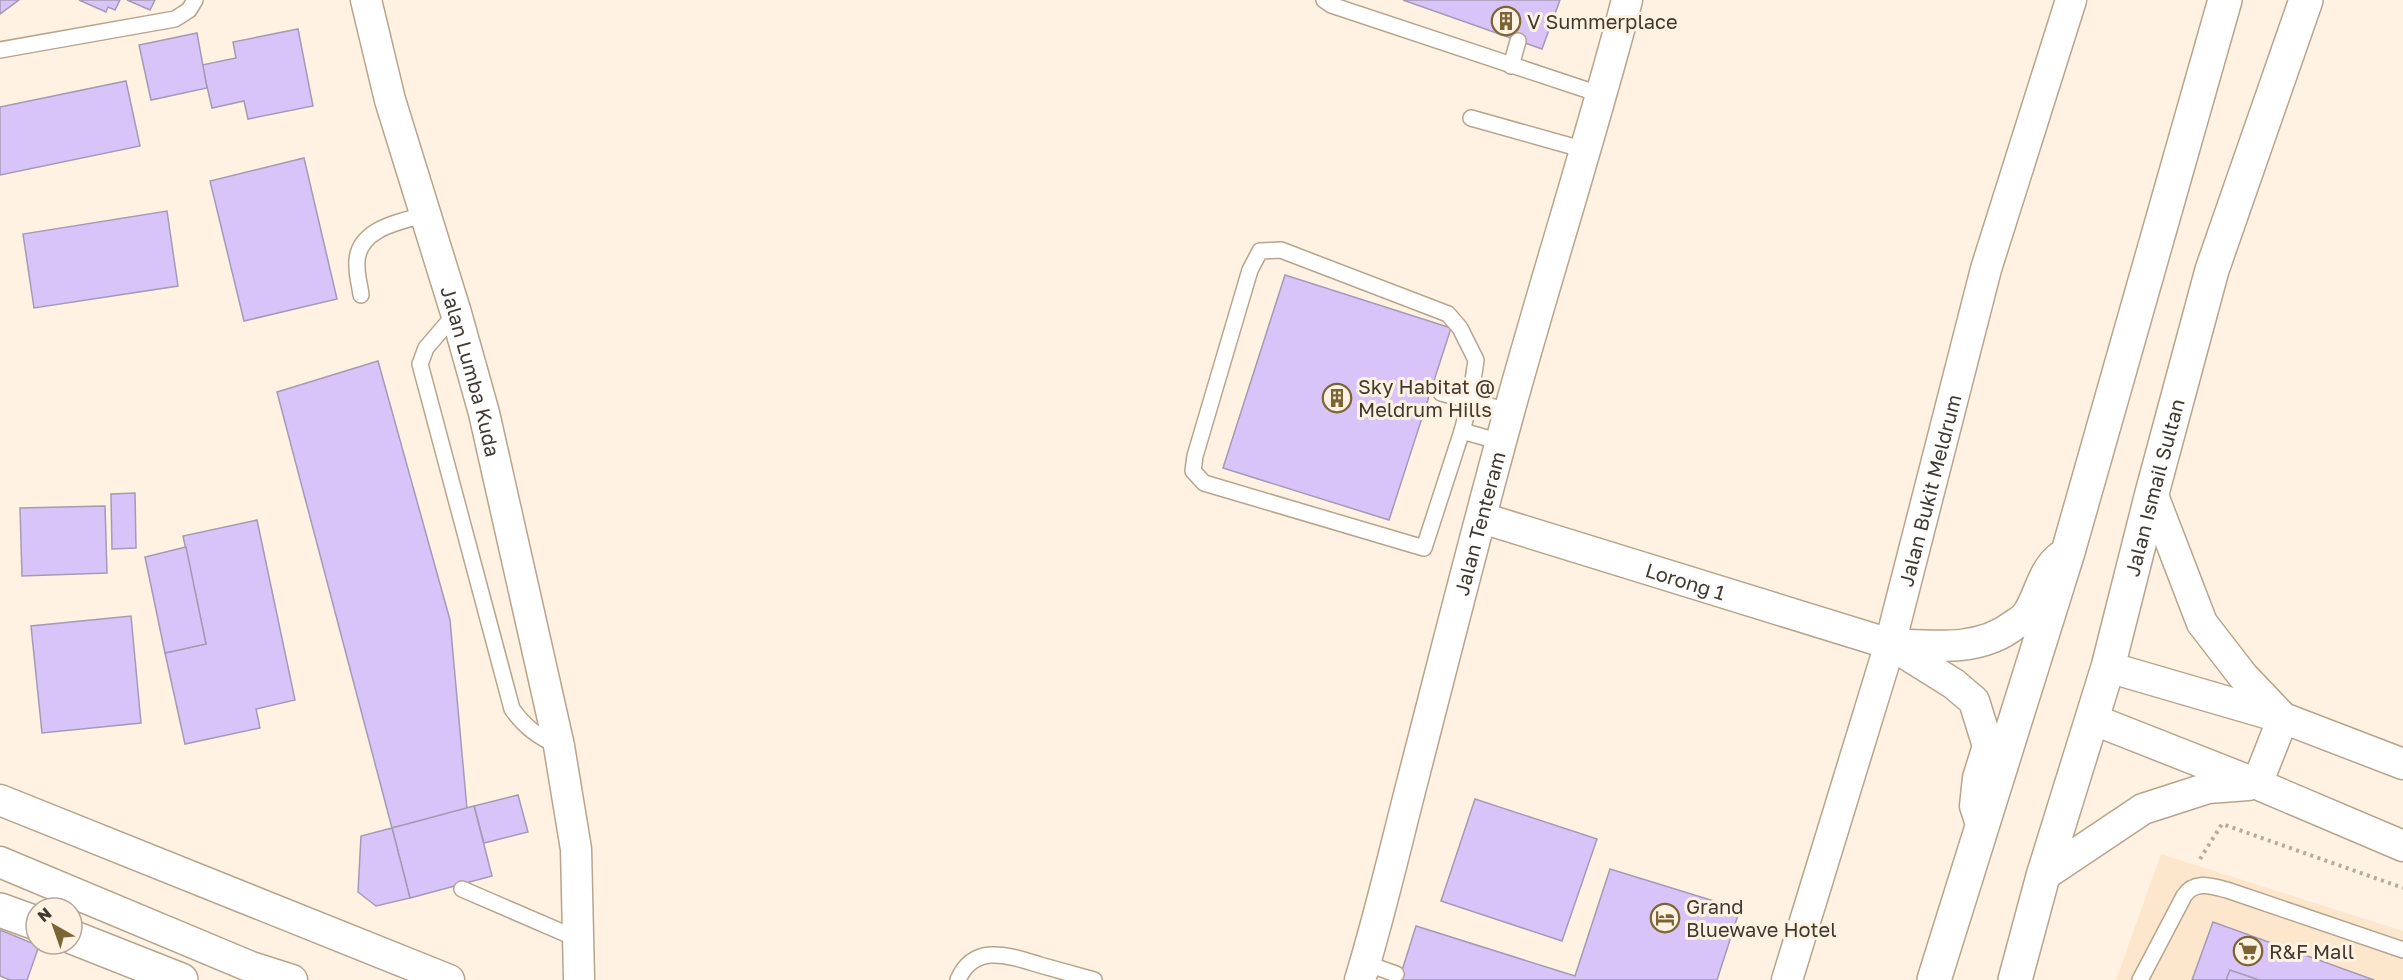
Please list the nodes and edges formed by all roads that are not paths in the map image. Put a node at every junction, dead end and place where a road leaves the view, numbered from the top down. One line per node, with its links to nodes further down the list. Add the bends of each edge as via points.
1 (195, 0): 9 (lane, via 189,10 175,19)
2 (1324, 0): 10 (lane)
3 (1627, 0): 11 (street, Jalan Tenteram)
4 (2071, 0): 25 (street, Jalan Bukit Meldrum, via 1986,269)
5 (2225, 0): 24 (main road)
6 (2306, 0): 22 (main road, Jalan Ismail Sultan, via 2212,270)
7 (370, 4): 14 (street, Jalan Lumba Kuda, via 390,100)
8 (1518, 41): 10 (lane)
9 (0, 50)
10 (1511, 66): 11 (lane)
11 (1602, 95): 13 (street, Jalan Tenteram)
12 (1471, 118): 13 (lane)
13 (1585, 150): 19 (street, Jalan Tenteram)
14 (425, 215): 15 (lane, via 386,225 364,242 357,265); 16 (street, Jalan Lumba Kuda)
15 (361, 295)
16 (456, 313): 29 (street, Jalan Lumba Kuda, via 484,412); 29 (lane, via 426,348 420,364 512,709 538,737)
17 (1441, 393): 18 (lane)
18 (1470, 401): 19 (lane); 20 (lane); 20 (lane, via 1476,360 1448,314 1281,250 1260,251 1250,270 1193,471 1204,483 1424,548)
19 (1509, 411): 21 (street, Jalan Tenteram)
20 (1462, 431): 21 (lane)
21 (1501, 442): 23 (street, Jalan Tenteram)
22 (2152, 493): 26 (main road, Jalan Ismail Sultan); 27 (street, via 2202,623 2243,676)
23 (1482, 518): 25 (street, Lorong 1); 43 (street, Jalan Tenteram)
24 (2068, 552): 25 (street, Lorong 1, via 2055,561 2027,615 2003,634 1949,647); 33 (main road)
25 (1890, 644): 33 (street, Lorong 1, via 1974,701 1988,746 1975,806); 52 (street, Jalan Bukit Meldrum)
26 (2108, 667): 27 (street); 28 (main road, Jalan Ismail Sultan)
27 (2283, 718): 30 (street); 31 (street)
28 (2092, 719): 31 (street); 36 (main road, Jalan Ismail Sultan)
29 (559, 746): 40 (street, Jalan Lumba Kuda, via 576,849)
30 (2403, 764)
31 (2257, 784): 34 (street); 36 (street, via 2208,788 2143,809)
32 (0, 800): 49 (street)
33 (1982, 825): 53 (main road)
34 (2403, 846)
35 (0, 862): 48 (street, via 251,967)
36 (2043, 876): 54 (main road, Jalan Ismail Sultan)
37 (462, 890): 40 (lane)
38 (0, 910): 39 (main road)
39 (24, 919)
40 (578, 939): 46 (street, Jalan Lumba Kuda)
41 (84, 942): 44 (main road)
42 (2403, 950): 55 (lane, via 2205,885 2191,888 2184,896)
43 (1363, 971): 45 (lane)
44 (152, 973): 47 (main road)
45 (1396, 974)
46 (579, 979)
47 (181, 980)
48 (292, 980)
49 (449, 980)
50 (957, 980): 51 (lane, via 972,961 1003,954)
51 (1094, 980)
52 (1787, 980)
53 (1934, 980)
54 (2015, 980)
55 (2139, 980)

